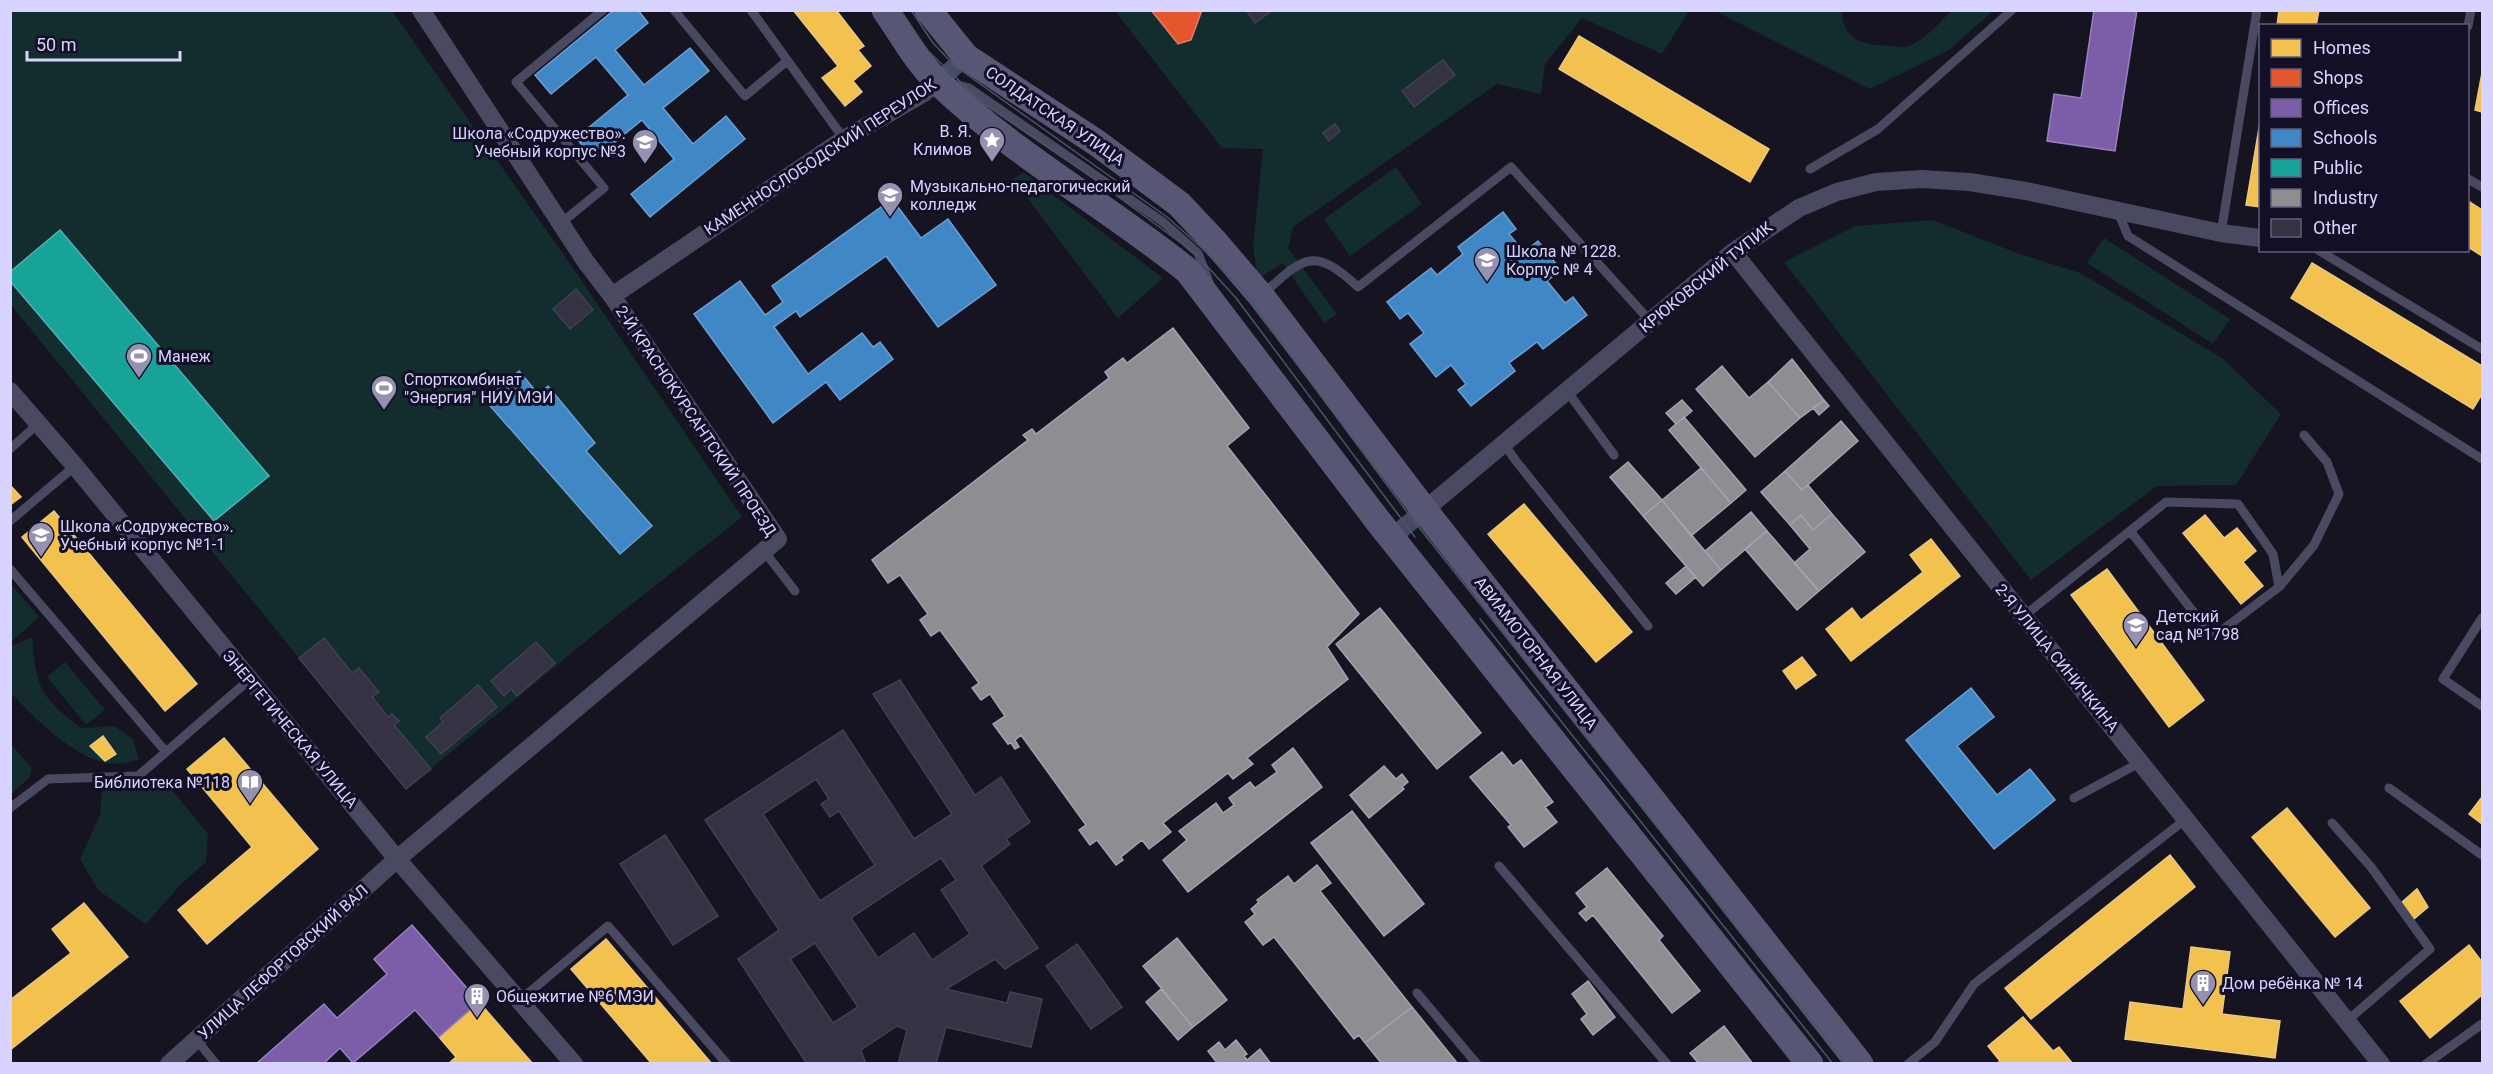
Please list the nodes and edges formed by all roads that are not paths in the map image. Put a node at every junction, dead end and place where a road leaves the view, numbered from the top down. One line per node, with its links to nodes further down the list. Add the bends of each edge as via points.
1 (421, 10): 15 (street, 2-Й КРАСНОКУРСАНТСКИЙ ПРОЕЗД)
2 (603, 10): 15 (lane, via 516,82 604,188)
3 (674, 10): 10 (lane, via 745,96)
4 (751, 10): 10 (lane)
5 (885, 10): 11 (main road)
6 (928, 10): 9 (main road, СОЛДАТСКАЯ УЛИЦА)
7 (2012, 10): 13 (lane, via 1878,129)
8 (2257, 10): 16 (lane)
9 (966, 57): 11 (street, КАМЕННОСЛОБОДСКИЙ ПЕРЕУЛОК); 18 (main road, СОЛДАТСКАЯ УЛИЦА, via 1097,143 1179,204)
10 (788, 61): 12 (lane)
11 (938, 82): 12 (street, КАМЕННОСЛОБОДСКИЙ ПЕРЕУЛОК); 23 (main road, via 999,134 1188,271); 23 (lane, via 969,88 1163,222 1198,253)
12 (844, 139): 21 (street, КАМЕННОСЛОБОДСКИЙ ПЕРЕУЛОК)
13 (1810, 169)
14 (2118, 212): 16 (street, КРЮКОВСКИЙ ТУПИК); 19 (street, КРЮКОВСКИЙ ТУПИК, via 1969,182 1922,179 1876,183 1837,192 1799,208); 33 (lane, via 2128,236)
15 (561, 223): 21 (street, 2-Й КРАСНОКУРСАНТСКИЙ ПРОЕЗД)
16 (2221, 233): 17 (street, КРЮКОВСКИЙ ТУПИК)
17 (2259, 238)
18 (1214, 242): 22 (main road, АВИАМОТОРНАЯ УЛИЦА)
19 (1733, 252): 24 (street, КРЮКОВСКИЙ ТУПИК); 43 (street, 2-Я УЛИЦА СИНИЧКИНА)
20 (2321, 252): 25 (lane)
21 (612, 296): 39 (street, 2-Й КРАСНОКУРСАНТСКИЙ ПРОЕЗД, via 778,539)
22 (1261, 296): 24 (lane, via 1294,266 1309,261 1340,270 1358,287 1511,167); 35 (main road, АВИАМОТОРНАЯ УЛИЦА)
23 (1220, 313): 38 (main road)
24 (1650, 321): 27 (street, КРЮКОВСКИЙ ТУПИК)
25 (2482, 349)
26 (10, 391): 28 (street, ЭНЕРГЕТИЧЕСКАЯ УЛИЦА)
27 (1567, 391): 30 (street, КРЮКОВСКИЙ ТУПИК); 32 (lane)
28 (39, 423): 31 (lane); 34 (street, ЭНЕРГЕТИЧЕСКАЯ УЛИЦА)
29 (2304, 435): 41 (lane, via 2327,462 2339,494 2314,545)
30 (1504, 444): 35 (street, КРЮКОВСКИЙ ТУПИК); 45 (lane)
31 (10, 449)
32 (1614, 455)
33 (2482, 459)
34 (75, 466): 36 (lane); 46 (street, ЭНЕРГЕТИЧЕСКАЯ УЛИЦА)
35 (1425, 511): 38 (street, КРЮКОВСКИЙ ТУПИК); 70 (main road, АВИАМОТОРНАЯ УЛИЦА)
36 (10, 521)
37 (2131, 532): 41 (lane, via 2166,502 2238,504 2273,554); 41 (lane, via 2213,637); 43 (lane)
38 (1391, 538): 69 (main road)
39 (764, 551): 42 (lane); 56 (street, 2-Й КРАСНОКУРСАНТСКИЙ ПРОЕЗД)
40 (10, 569): 48 (lane)
41 (2278, 586)
42 (795, 591)
43 (2024, 616): 49 (street, 2-Я УЛИЦА СИНИЧКИНА)
44 (2482, 618): 47 (lane, via 2444,679)
45 (1648, 626)
46 (249, 680): 48 (lane); 56 (street, ЭНЕРГЕТИЧЕСКАЯ УЛИЦА)
47 (2482, 706)
48 (166, 752): 52 (lane, via 138,776 48,779)
49 (2141, 762): 51 (lane); 53 (street, 2-Я УЛИЦА СИНИЧКИНА)
50 (2389, 788): 55 (lane)
51 (2074, 798)
52 (10, 808)
53 (2186, 819): 60 (street, 2-Я УЛИЦА СИНИЧКИНА); 71 (lane, via 1974,984 1935,1042)
54 (2332, 823): 60 (lane, via 2371,867 2430,948)
55 (2482, 855)
56 (397, 859): 59 (street, ЭНЕРГЕТИЧЕСКАЯ УЛИЦА); 62 (street, УЛИЦА ЛЕФОРТОВСКИЙ ВАЛ)
57 (1499, 866): 68 (lane)
58 (1417, 993): 67 (lane)
59 (519, 1001): 65 (street, ЭНЕРГЕТИЧЕСКАЯ УЛИЦА); 66 (lane, via 608,926)
60 (2347, 1021): 72 (street, 2-Я УЛИЦА СИНИЧКИНА)
61 (2482, 1024): 73 (lane)
62 (196, 1039): 63 (street, УЛИЦА ЛЕФОРТОВСКИЙ ВАЛ); 64 (lane)
63 (169, 1064)
64 (216, 1064)
65 (573, 1064)
66 (727, 1064)
67 (1477, 1064)
68 (1667, 1064)
69 (1810, 1064)
70 (1860, 1064)
71 (1908, 1064)
72 (2381, 1064)
73 (2426, 1064)

